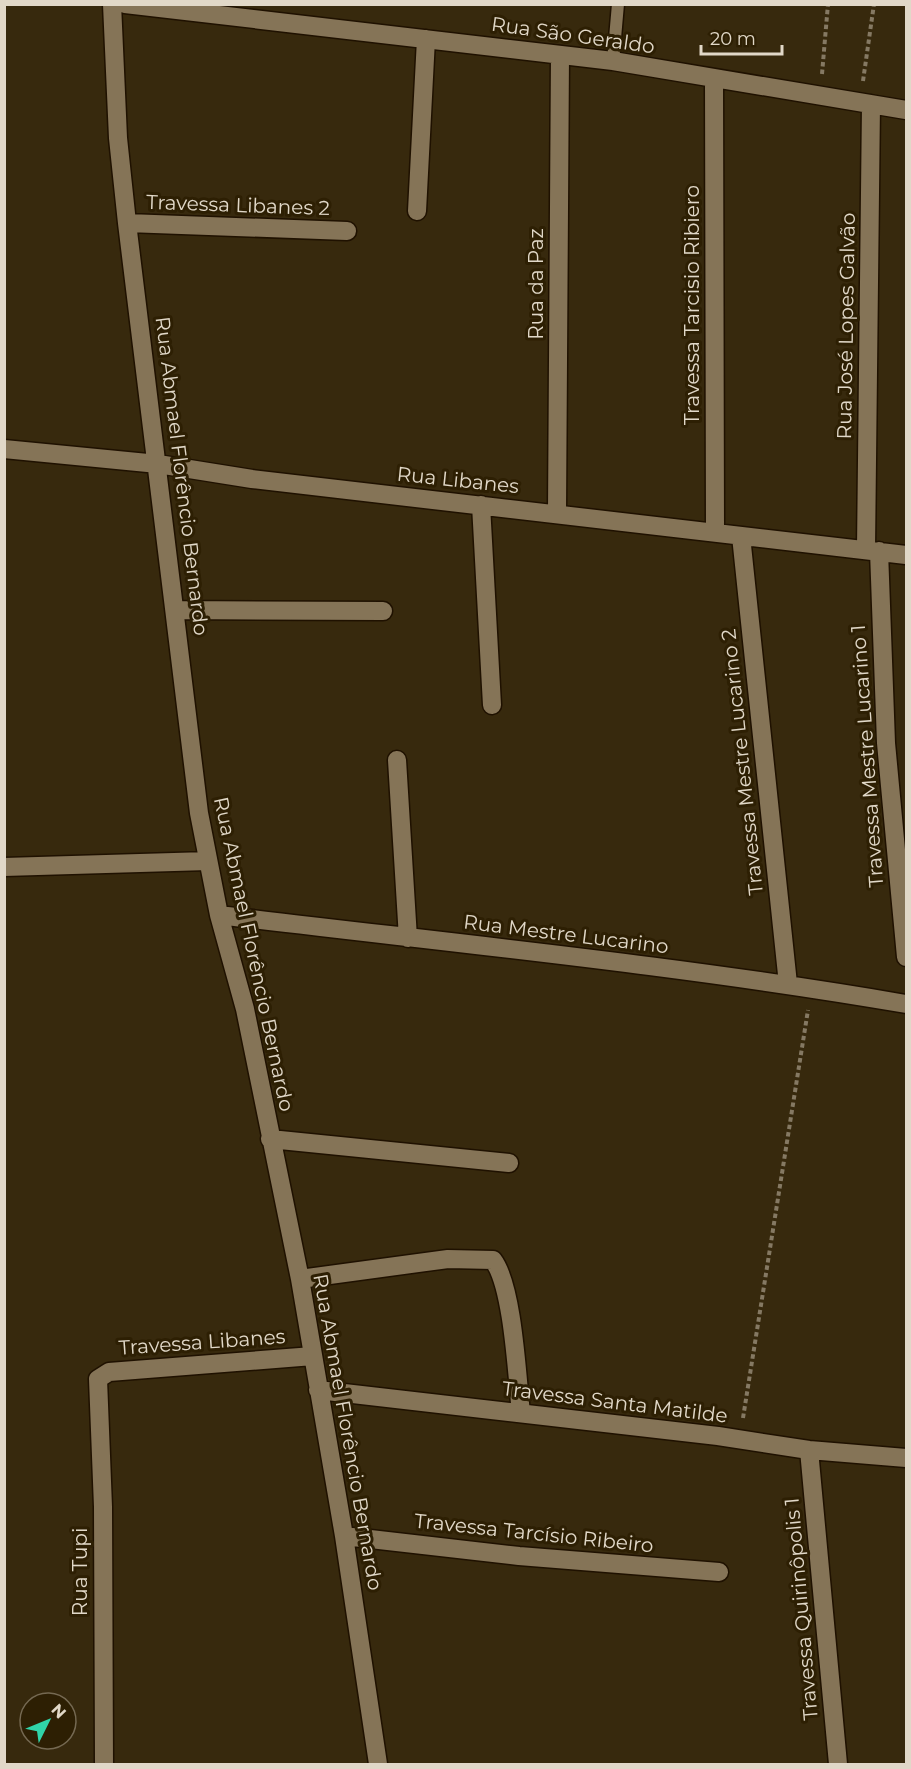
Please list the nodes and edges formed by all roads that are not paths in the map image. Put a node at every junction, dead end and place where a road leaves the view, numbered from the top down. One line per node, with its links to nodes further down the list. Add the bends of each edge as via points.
1 (112, 4): 11 (street, Rua Abmael Florêncio Bernardo, via 118,138)
2 (125, 4): 4 (street, Rua São Geraldo)
3 (618, 4): 6 (lane)
4 (426, 39): 5 (street, Rua São Geraldo); 10 (street)
5 (560, 55): 6 (street, Rua São Geraldo); 16 (street, Rua da Paz)
6 (613, 61): 7 (street, Rua São Geraldo)
7 (714, 79): 8 (street, Rua São Geraldo); 17 (street, Travessa Tarcisio Ribiero)
8 (866, 103): 9 (street, Rua São Geraldo); 19 (street, Rua José Lopes Galvão)
9 (906, 110)
10 (417, 211)
11 (127, 223): 12 (street, Travessa Libanes 2); 14 (street, Rua Abmael Florêncio Bernardo)
12 (347, 231)
13 (4, 449): 14 (street, Rua Libanes)
14 (158, 464): 15 (street, Rua Libanes, via 252,479); 21 (street, Rua Abmael Florêncio Bernardo)
15 (481, 505): 16 (street, Rua Libanes); 23 (street)
16 (557, 513): 17 (street, Rua Libanes)
17 (715, 532): 18 (street, Rua Libanes)
18 (741, 536): 19 (street, Rua Libanes); 30 (street, Travessa Mestre Lucarino 2)
19 (873, 550): 20 (street, Rua Libanes); 29 (street, Travessa Mestre Lucarino 1)
20 (906, 555)
21 (177, 610): 22 (street); 25 (street, Rua Abmael Florêncio Bernardo)
22 (383, 610)
23 (492, 705)
24 (398, 760): 28 (street)
25 (208, 861): 26 (street); 27 (street, Rua Abmael Florêncio Bernardo)
26 (4, 867)
27 (219, 915): 28 (street, Rua Mestre Lucarino); 32 (street, Rua Abmael Florêncio Bernardo, via 245,1009)
28 (408, 938): 30 (street, Rua Mestre Lucarino)
29 (906, 957)
30 (788, 984): 31 (street, Rua Mestre Lucarino)
31 (906, 1004)
32 (270, 1139): 33 (street); 34 (street, Rua Abmael Florêncio Bernardo)
33 (509, 1163)
34 (300, 1279): 35 (street, Rua Abmael Florêncio Bernardo); 38 (street, via 448,1259 493,1260 499,1268 506,1297)
35 (313, 1356): 36 (street, Travessa Libanes, via 110,1372); 37 (street, Rua Abmael Florêncio Bernardo)
36 (98, 1379): 43 (street, Rua Tupi, via 103,1507)
37 (318, 1390): 38 (street, Travessa Santa Matilde); 41 (street, Rua Abmael Florêncio Bernardo)
38 (521, 1413): 39 (street, Travessa Santa Matilde)
39 (809, 1450): 40 (street, Travessa Santa Matilde); 45 (street, Travessa Quirinôpolis 1)
40 (906, 1458)
41 (344, 1536): 42 (street, Travessa Tarcísio Ribeiro, via 519,1556); 44 (street, Rua Abmael Florêncio Bernardo)
42 (719, 1572)
43 (104, 1764)
44 (378, 1764)
45 (838, 1764)

